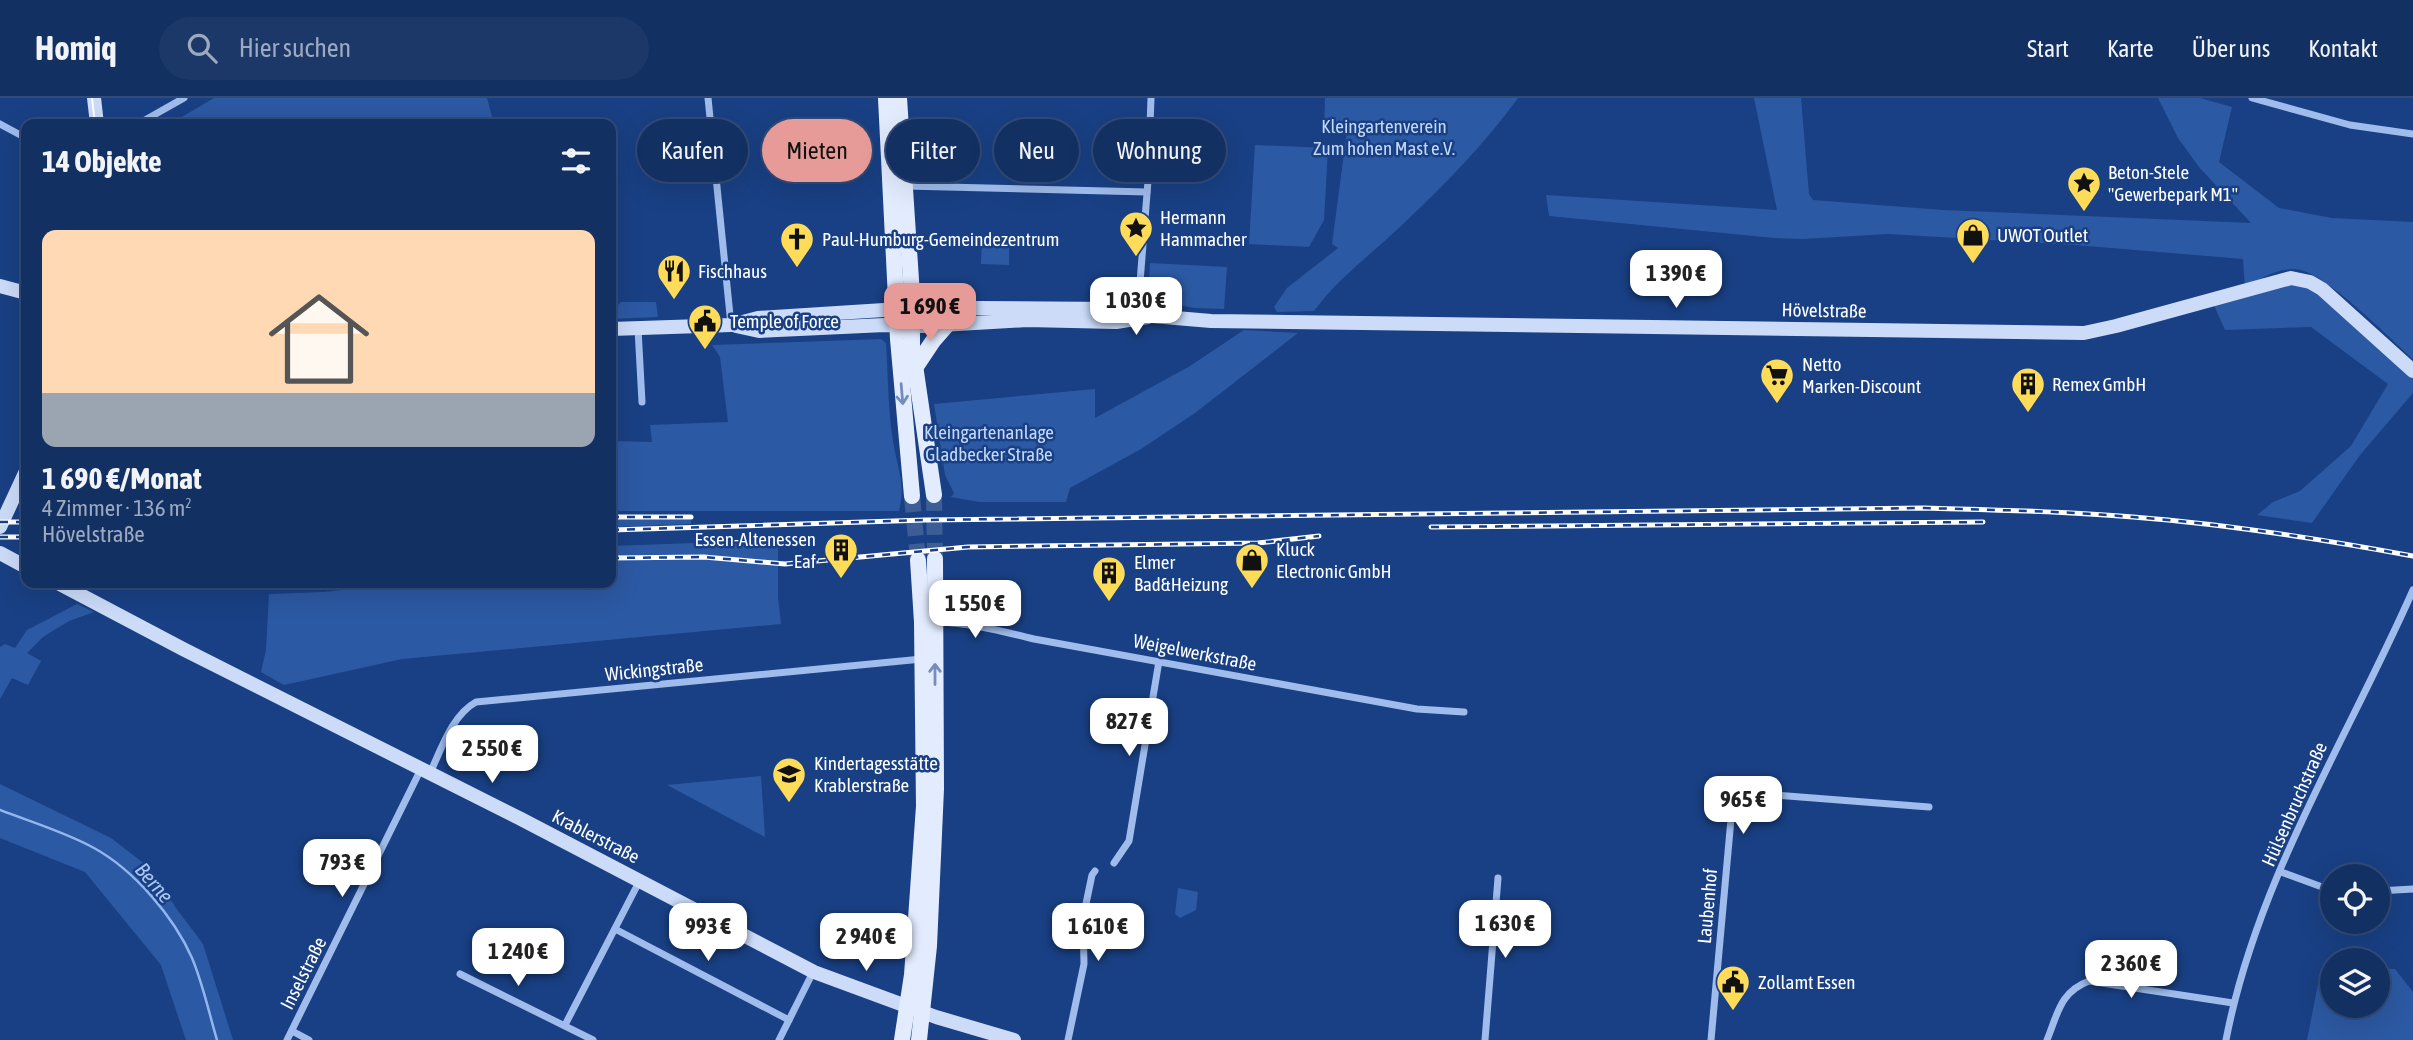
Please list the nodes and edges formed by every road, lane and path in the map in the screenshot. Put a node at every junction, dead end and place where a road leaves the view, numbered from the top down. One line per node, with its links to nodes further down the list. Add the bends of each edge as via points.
1 (94, 98): 8 (main road)
2 (184, 98): 9 (street)
3 (708, 98): 20 (street)
4 (886, 98): 19 (main road)
5 (899, 98): 13 (main road)
6 (1151, 98): 14 (street)
7 (2252, 98): 11 (street, via 2350,125)
8 (96, 119)
9 (147, 119)
10 (0, 124): 12 (street)
11 (2413, 134)
12 (21, 135)
13 (905, 186): 14 (street); 19 (main road)
14 (1147, 192): 17 (street)
15 (0, 286): 16 (main road)
16 (21, 292)
17 (1139, 295)
18 (1152, 316): 19 (main road, Hövelstraße, via 1116,309); 21 (main road, Hövelstraße, via 1116,322 1027,320); 25 (main road, Hövelstraße, via 1259,322 2084,333 2291,278 2322,289)
19 (904, 318): 20 (main road, Hövelstraße, via 758,318); 21 (main road, Hövelstraße); 24 (main road); 29 (main road, one-way to 29)
20 (731, 325): 22 (main road, Hövelstraße)
21 (947, 325): 24 (main road)
22 (638, 328): 23 (main road, Hövelstraße); 26 (street)
23 (616, 329)
24 (915, 368): 28 (main road)
25 (2413, 371)
26 (642, 402)
27 (21, 482): 31 (main road)
28 (934, 495)
29 (912, 496)
30 (21, 497): 31 (main road)
31 (3, 521)
32 (0, 553): 35 (main road)
33 (935, 559): 38 (main road)
34 (918, 560): 38 (main road)
35 (21, 564)
36 (67, 588): 42 (main road, Krablerstraße)
37 (2413, 590): 46 (street, Hülsenbruchstraße)
38 (929, 622): 39 (main road); 40 (street, Weigelwerkstraße, via 993,629); 56 (main road, one-way to 38, via 929,946 936,789)
39 (922, 659): 42 (street, Wickingstraße, via 476,702 458,717); 56 (main road, via 924,806)
40 (1159, 662): 41 (street, Weigelwerkstraße, via 1407,707); 44 (street, via 1129,841)
41 (1464, 712)
42 (426, 771): 48 (main road, Krablerstraße); 59 (street, Inselstraße)
43 (1929, 807): 69 (street, Laubenhof, via 1761,794 1732,808)
44 (1114, 863)
45 (1095, 871): 67 (street, via 1083,918 1084,964)
46 (2281, 872): 49 (street); 55 (street, Hülsenbruchstraße, via 2252,939)
47 (1498, 878): 68 (street)
48 (640, 880): 52 (street); 53 (main road, Krablerstraße)
49 (2320, 886)
50 (2413, 889): 51 (street)
51 (2390, 890)
52 (615, 929): 57 (street); 58 (street)
53 (814, 972): 56 (main road, Krablerstraße); 57 (street)
54 (460, 974): 58 (street)
55 (2233, 1003): 70 (street, via 2089,981 2067,993); 71 (street, Hülsenbruchstraße)
56 (915, 1009): 64 (main road); 65 (main road); 66 (main road, Krablerstraße)
57 (789, 1020): 63 (street)
58 (565, 1026): 62 (street)
59 (292, 1031): 60 (street, Inselstraße); 61 (street)
60 (287, 1040)
61 (309, 1040)
62 (593, 1040)
63 (779, 1040)
64 (902, 1040)
65 (919, 1040)
66 (1014, 1040)
67 (1068, 1040)
68 (1485, 1040)
69 (1711, 1040)
70 (2047, 1040)
71 (2227, 1040)

